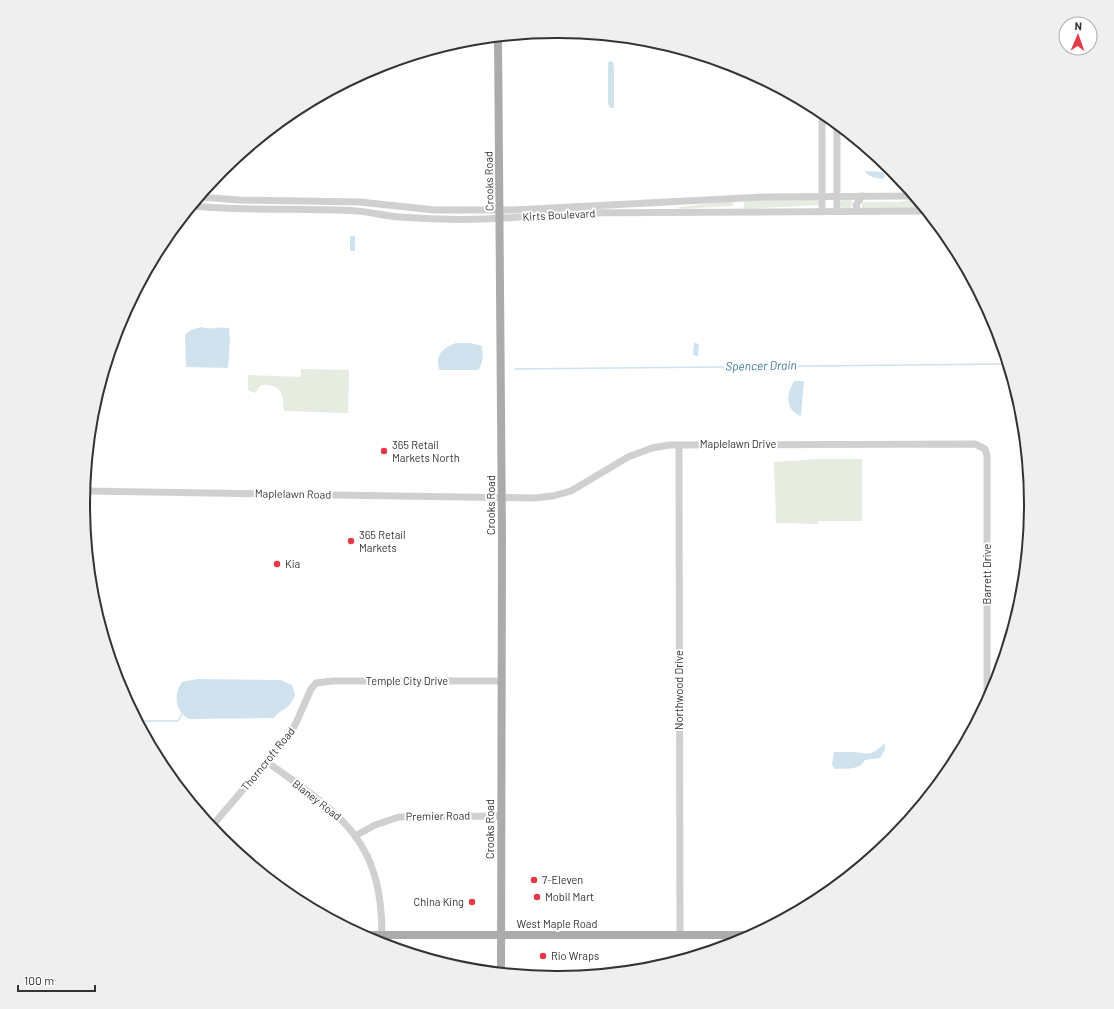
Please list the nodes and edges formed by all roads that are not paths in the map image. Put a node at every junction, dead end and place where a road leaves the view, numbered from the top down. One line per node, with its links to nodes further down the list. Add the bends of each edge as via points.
1 (498, 42): 18 (main road, Crooks Road)
2 (822, 121): 4 (street)
3 (837, 131): 5 (street)
4 (822, 196): 5 (street, Kirts Boulevard); 9 (street, Kirts Boulevard); 12 (street)
5 (837, 196): 6 (street, Kirts Boulevard); 13 (street)
6 (862, 196): 7 (street, Kirts Boulevard); 14 (street, via 856,204)
7 (907, 196)
8 (206, 197): 18 (street, Kirts Boulevard, via 360,202)
9 (739, 198): 10 (street, Kirts Boulevard); 17 (street, via 739,208)
10 (677, 201): 16 (street, via 674,205); 18 (street, Kirts Boulevard)
11 (198, 207): 18 (street, Kirts Boulevard, via 358,211 400,217)
12 (822, 211): 13 (street, Kirts Boulevard); 17 (street, Kirts Boulevard)
13 (837, 211): 14 (street, Kirts Boulevard)
14 (858, 211): 15 (street, Kirts Boulevard)
15 (919, 211)
16 (675, 212): 17 (street, Kirts Boulevard); 18 (street, Kirts Boulevard)
17 (732, 212)
18 (500, 214): 22 (main road, Crooks Road)
19 (679, 445): 20 (street, Maplelawn Drive, via 968,443 980,445); 22 (street, Maplelawn Drive, via 662,446 637,453 566,493 544,497); 33 (street, Northwood Drive)
20 (985, 449): 24 (street, Barrett Drive)
21 (90, 491): 22 (street, Maplelawn Road)
22 (502, 498): 23 (main road, Crooks Road)
23 (501, 681): 25 (street, Temple City Drive, via 323,681); 27 (main road, Crooks Road)
24 (987, 685)
25 (313, 686): 26 (street, Thorncroft Road, via 296,723)
26 (267, 762): 28 (street, Thorncroft Road); 29 (street, Blaney Road, via 330,808)
27 (501, 816): 29 (street, Premier Road, via 400,817 375,825); 32 (main road, Crooks Road)
28 (215, 822)
29 (355, 836): 31 (street, Blaney Road, via 370,860 379,889)
30 (378, 935): 31 (main road, West Maple Road)
31 (382, 935): 32 (main road, West Maple Road)
32 (500, 935): 33 (main road, West Maple Road); 35 (main road, Crooks Road)
33 (680, 935): 34 (main road, West Maple Road)
34 (736, 935)
35 (500, 967)

